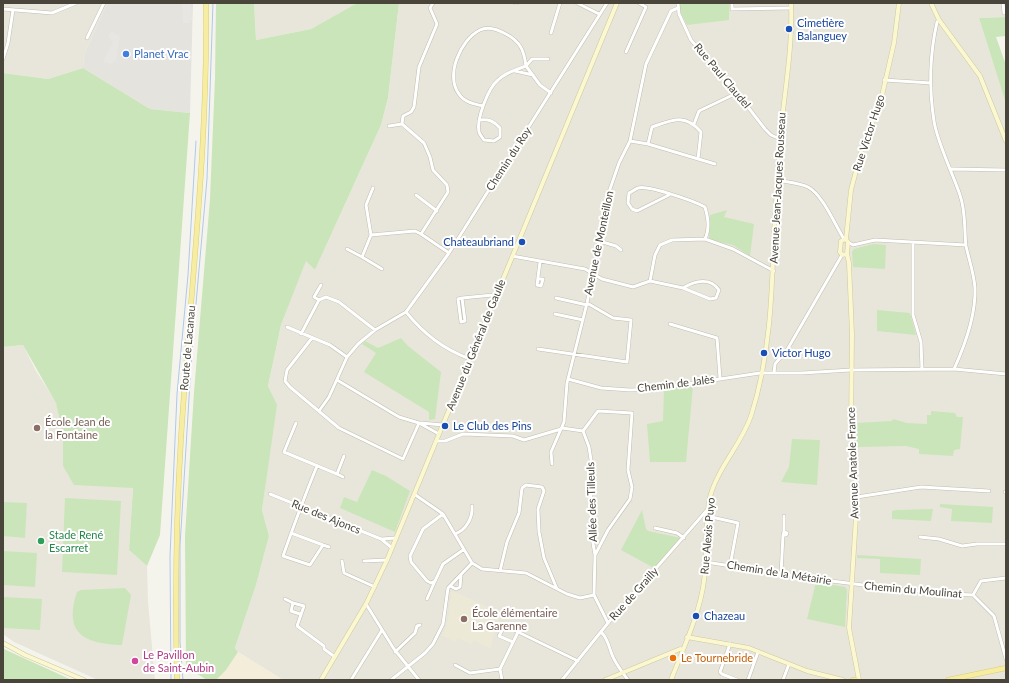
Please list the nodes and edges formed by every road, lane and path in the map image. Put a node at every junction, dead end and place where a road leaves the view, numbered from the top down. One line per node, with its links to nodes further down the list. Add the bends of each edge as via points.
1 (76, 3): 19 (street, via 52,13)
2 (104, 3): 24 (street)
3 (205, 3): 186 (main road, Route de Lacanau, via 204,120 200,195 179,485 176,572)
4 (433, 3): 37 (street, via 430,8 437,24 419,67 414,107 403,116)
5 (560, 3): 23 (street)
6 (577, 3): 21 (street)
7 (607, 3): 21 (street, Chemin du Roy)
8 (617, 3): 65 (street, Avenue du Général de Gaulle)
9 (639, 3): 25 (street, via 646,7)
10 (678, 3): 16 (street, Rue Paul Claudel)
11 (732, 3): 17 (street, via 732,9)
12 (791, 3): 17 (street, Avenue Jean-Jacques Rousseau)
13 (899, 3): 31 (street, Rue Victor Hugo, via 894,43)
14 (931, 3): 22 (street)
15 (1003, 3): 20 (street)
16 (678, 8): 33 (street, Rue Paul Claudel, via 691,40); 41 (street, Avenue de Monteillon, via 671,11 646,64)
17 (791, 8): 40 (street, Avenue Jean-Jacques Rousseau)
18 (3, 9): 19 (street)
19 (13, 10): 26 (street)
20 (1006, 13)
21 (600, 14): 34 (street, Chemin du Roy)
22 (939, 20): 32 (street, via 933,46); 42 (street, via 980,76)
23 (551, 33)
24 (87, 38)
25 (626, 52)
26 (3, 59)
27 (548, 59): 28 (street, via 532,59)
28 (526, 66): 29 (street); 30 (street); 35 (street, via 524,51 512,37 497,29 481,30 467,41 454,71 453,84 459,95 470,103)
29 (514, 70): 30 (street); 35 (street, via 498,79 489,90)
30 (533, 75): 34 (street, via 540,85)
31 (884, 80): 32 (street); 56 (street, Rue Victor Hugo, via 876,118 861,152 851,190)
32 (931, 83): 46 (street, via 934,122)
33 (737, 92): 38 (street, via 699,111); 40 (street, Rue Paul Claudel, via 765,129)
34 (551, 93): 62 (street, Chemin du Roy)
35 (483, 106): 36 (street)
36 (480, 120): 36 (street, via 479,131 484,140 494,141 500,137 500,128 495,122 488,119)
37 (402, 124): 39 (street); 52 (street, via 424,143 433,170 447,185 448,192)
38 (694, 124): 43 (street, via 678,118 652,127); 44 (street, via 701,132)
39 (389, 126)
40 (780, 139): 48 (street, Avenue Jean-Jacques Rousseau)
41 (630, 141): 43 (street); 57 (street, Avenue de Monteillon, via 609,192)
42 (1006, 141)
43 (648, 144): 44 (street)
44 (698, 159): 45 (street)
45 (715, 164)
46 (951, 169): 47 (street); 59 (street, via 966,221)
47 (1006, 170)
48 (778, 180): 56 (street, via 808,187 816,194); 69 (street, Avenue Jean-Jacques Rousseau)
49 (373, 188): 54 (street, via 366,205)
50 (416, 195): 52 (street)
51 (669, 195): 51 (street, via 638,188 630,193 628,203 637,211); 55 (street, via 705,206 708,230)
52 (437, 210): 53 (street)
53 (421, 234): 54 (street, via 415,231); 62 (street)
54 (371, 235): 66 (street)
55 (705, 239): 69 (street, via 733,249); 72 (street, via 672,240 660,245 655,255)
56 (846, 240): 58 (street, via 854,245 875,240); 63 (street, Avenue Anatole France); 64 (street, via 840,244)
57 (599, 241): 61 (street); 70 (street, Avenue de Monteillon)
58 (913, 243): 59 (street); 94 (street, via 913,315 921,342)
59 (966, 245): 92 (street, via 975,288 973,312)
60 (347, 248): 66 (street)
61 (621, 250)
62 (449, 253): 80 (street, Chemin du Roy)
63 (847, 254): 64 (street); 93 (street, Avenue Anatole France, via 852,334)
64 (842, 255): 96 (street, via 787,350 775,364)
65 (512, 256): 67 (street); 75 (street, Avenue du Général de Gaulle)
66 (362, 257): 68 (street)
67 (540, 262): 70 (street, via 585,269); 71 (street)
68 (382, 269)
69 (774, 271): 95 (street, Avenue Jean-Jacques Rousseau, via 770,324)
70 (593, 273): 72 (street, via 602,279 633,287); 79 (street, Avenue de Monteillon)
71 (538, 279)
72 (650, 282): 74 (street)
73 (321, 285): 78 (street, via 314,297)
74 (683, 288): 74 (street, via 710,299 716,298 719,290 715,284 703,281 692,282)
75 (497, 294): 76 (street); 91 (street, Avenue du Général de Gaulle)
76 (462, 298): 76 (street, via 458,299 460,322 465,321)
77 (556, 298): 79 (street)
78 (318, 300): 85 (street, via 326,297 339,302); 86 (street)
79 (587, 304): 82 (street, Avenue de Monteillon); 89 (street, via 613,318 631,320 627,362)
80 (406, 312): 85 (street); 91 (street, via 434,341)
81 (555, 314): 82 (street)
82 (583, 320): 89 (street, Avenue de Monteillon)
83 (670, 324): 98 (street, via 717,338)
84 (287, 327): 86 (street)
85 (375, 330): 90 (street)
86 (301, 334): 87 (street)
87 (312, 338): 90 (street, via 330,345); 101 (street, via 286,370 284,377 290,387)
88 (538, 348): 89 (street)
89 (573, 355): 100 (street, Avenue de Monteillon)
90 (347, 357): 99 (street)
91 (470, 359): 104 (street, Avenue du Général de Gaulle)
92 (954, 369): 94 (street, Chemin de Jalès); 97 (street, Chemin de Jalès)
93 (851, 370): 94 (street, Chemin de Jalès); 96 (street, Chemin de Jalès); 119 (street, Avenue Anatole France, via 851,428)
94 (922, 370)
95 (760, 373): 96 (street, Chemin de Jalès); 98 (street, Chemin de Jalès); 122 (street, Rue Alexis Puyo, via 750,417 717,477)
96 (774, 373)
97 (1006, 374)
98 (720, 378): 100 (street, Chemin de Jalès, via 630,390 601,388)
99 (337, 380): 101 (street); 103 (street, via 399,417)
100 (568, 380): 105 (street, Avenue de Monteillon)
101 (319, 411): 103 (street, via 339,428 403,459)
102 (296, 423): 110 (street)
103 (419, 423): 104 (street); 107 (street)
104 (443, 425): 107 (street, Avenue du Général de Gaulle)
105 (562, 428): 106 (street); 108 (street, via 524,440 513,436 463,434 444,441); 112 (street, Avenue de Monteillon, via 551,452)
106 (583, 431): 140 (street, Allée des Tilleuls, via 591,460 591,532); 140 (street, via 598,410 632,413 628,470 632,487 630,499 608,530)
107 (439, 434): 108 (street, Avenue du Général de Gaulle)
108 (436, 441): 118 (street, Avenue du Général de Gaulle)
109 (279, 450): 110 (street)
110 (284, 452): 113 (street)
111 (344, 456): 114 (street)
112 (552, 464)
113 (317, 466): 114 (street); 121 (street)
114 (337, 474): 115 (street)
115 (343, 477)
116 (989, 491): 119 (street, via 921,487)
117 (270, 494): 121 (street, Rue des Ajoncs)
118 (414, 494): 123 (street); 130 (street, Avenue du Général de Gaulle)
119 (857, 497): 152 (street, Avenue Anatole France)
120 (472, 506): 128 (street, via 473,512 464,529)
121 (300, 507): 127 (street); 132 (street, Rue des Ajoncs)
122 (708, 510): 124 (street, Rue Alexis Puyo); 131 (street, Rue de Grailly)
123 (443, 514): 128 (street); 151 (street, via 423,529 410,556 411,562 427,581)
124 (707, 516): 144 (street, Rue Alexis Puyo); 146 (street, via 738,523)
125 (784, 516): 148 (street)
126 (655, 528): 131 (street, via 677,533)
127 (291, 533): 134 (street); 139 (street)
128 (454, 534): 137 (street)
129 (920, 537): 133 (street, via 939,539 962,546)
130 (396, 538): 132 (street, Rue des Ajoncs); 136 (street, Avenue du Général de Gaulle)
131 (684, 538): 163 (street, Rue de Grailly)
132 (381, 539): 136 (street, Rue des Ajoncs)
133 (1006, 544)
134 (323, 545): 135 (street); 139 (street, via 310,565)
135 (329, 547)
136 (392, 548): 141 (street, Avenue du Général de Gaulle)
137 (463, 550): 145 (street); 151 (street, via 447,560)
138 (279, 554): 139 (street)
139 (283, 556)
140 (595, 556): 156 (street, Allée des Tilleuls)
141 (387, 560): 143 (street); 154 (street, Avenue du Général de Gaulle)
142 (342, 561): 154 (street, via 344,573)
143 (364, 561)
144 (706, 562): 146 (street, Chemin de la Métairie); 168 (street, Rue Alexis Puyo, via 702,589)
145 (472, 563): 147 (street, via 482,569); 149 (street)
146 (730, 566): 148 (street, Chemin de la Métairie)
147 (500, 571): 155 (street, via 526,573); 155 (street, via 507,542 519,513 522,488 526,484 542,487 544,491 538,516 541,550)
148 (781, 574): 152 (street, Chemin de la Métairie)
149 (461, 575): 153 (street); 153 (street, via 460,587 456,590)
150 (1006, 578): 157 (street, via 981,581)
151 (435, 581): 159 (street)
152 (851, 584): 157 (street, Chemin du Moulinat); 183 (street, Avenue Anatole France, via 849,628)
153 (450, 586): 180 (street, via 439,633 425,653)
154 (375, 587): 161 (street, Avenue du Général de Gaulle)
155 (557, 589): 156 (street, via 580,598)
156 (594, 595): 163 (street)
157 (973, 595): 176 (street, Chemin du Moulinat, via 994,616)
158 (285, 600): 160 (street)
159 (427, 600)
160 (293, 603): 162 (street, via 291,611); 162 (street, via 304,606)
161 (366, 604): 165 (street); 175 (street, Avenue du Général de Gaulle)
162 (300, 614): 175 (street, via 297,626)
163 (608, 623): 167 (street, Rue de Grailly)
164 (420, 625): 173 (street)
165 (382, 630): 173 (street); 188 (street)
166 (518, 632): 169 (street); 169 (street, via 505,625 499,636); 177 (street)
167 (602, 632): 177 (street, Rue de Grailly); 184 (street)
168 (688, 637): 171 (street); 172 (street, Rue Alexis Puyo)
169 (513, 642): 182 (street)
170 (3, 643): 185 (street)
171 (730, 644): 174 (street); 196 (street, via 720,672)
172 (683, 650): 184 (street); 195 (street, Rue Alexis Puyo)
173 (395, 652): 180 (street)
174 (758, 652): 178 (street); 197 (street)
175 (335, 657): 187 (street, Avenue du Général de Gaulle)
176 (1006, 659)
177 (578, 661): 192 (street, Rue de Grailly)
178 (789, 664): 198 (street); 199 (street)
179 (456, 665): 182 (street, via 470,673)
180 (407, 666): 189 (street); 190 (street)
181 (1006, 668): 202 (main road)
182 (500, 669): 191 (street)
183 (856, 672): 200 (street, Avenue Anatole France); 201 (street, Avenue Anatole France)
184 (622, 673): 193 (street); 194 (street)
185 (84, 680)
186 (177, 680)
187 (321, 680)
188 (351, 680)
189 (391, 680)
190 (419, 680)
191 (502, 680)
192 (562, 680)
193 (605, 680)
194 (628, 680)
195 (671, 680)
196 (736, 680)
197 (748, 680)
198 (782, 680)
199 (842, 680)
200 (853, 680): 201 (main road)
201 (858, 680)
202 (948, 680)

